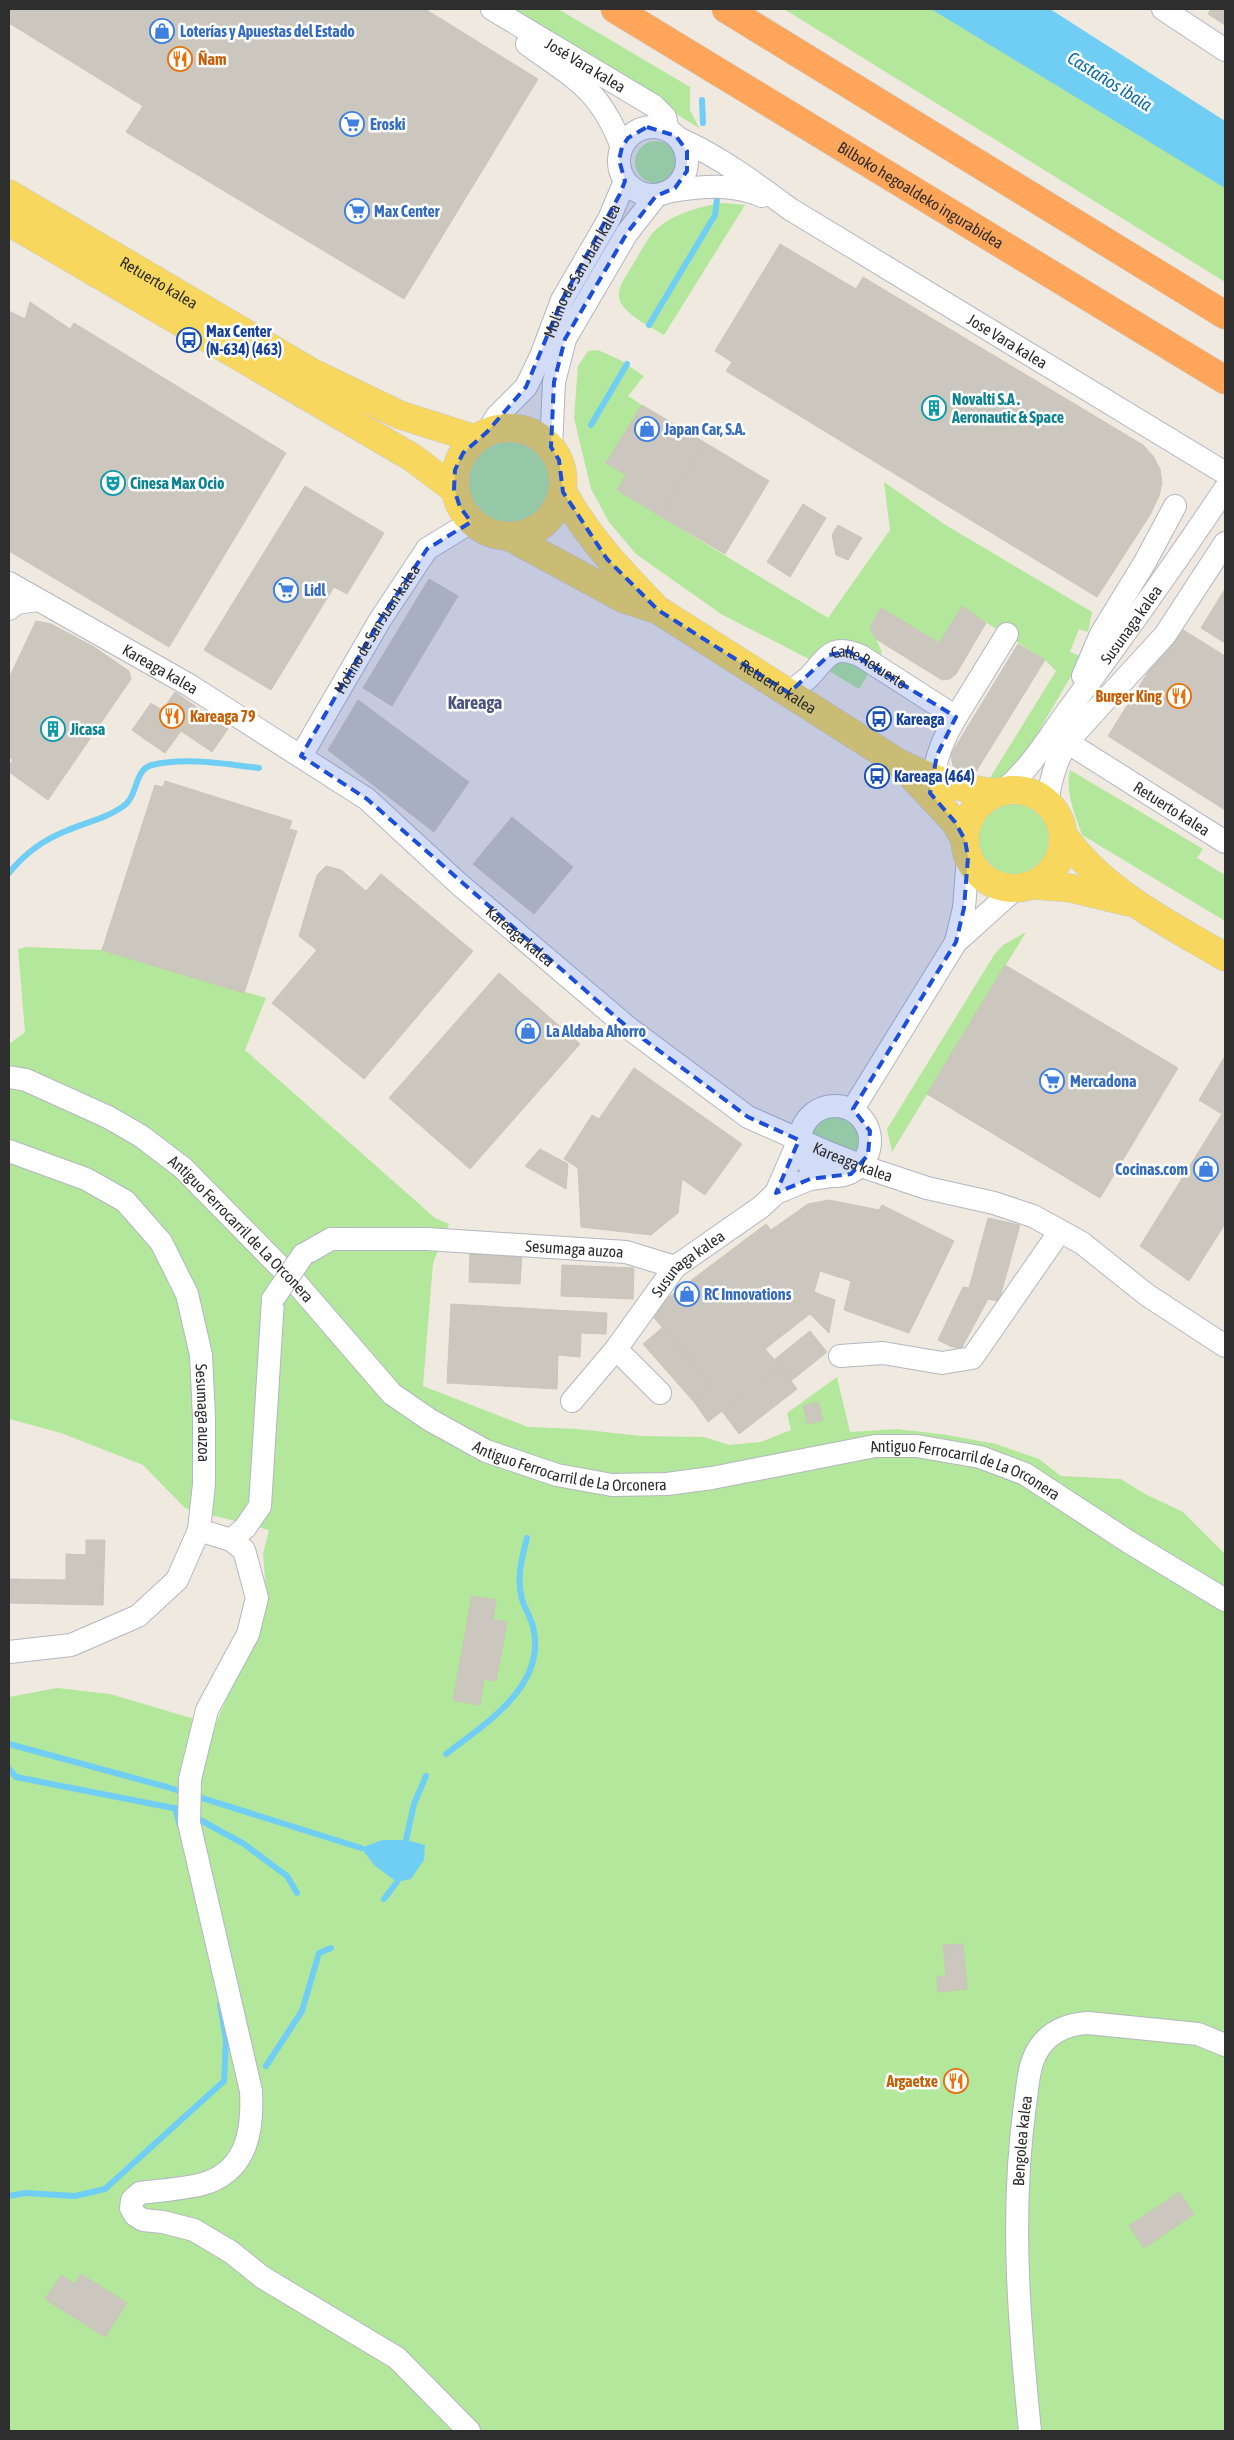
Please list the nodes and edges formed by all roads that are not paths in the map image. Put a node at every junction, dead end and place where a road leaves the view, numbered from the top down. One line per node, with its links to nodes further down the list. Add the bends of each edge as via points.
1 (477, 9): 8 (street, José Vara kalea, via 586,87 609,116)
2 (492, 9): 7 (street, José Vara kalea, via 654,106 666,117)
3 (615, 9): 15 (highway, Bilboko hegoaldeko ingurabidea)
4 (726, 9): 14 (highway)
5 (1163, 9): 6 (street)
6 (1225, 50)
7 (674, 135): 8 (street, via 647,127 628,138); 10 (street, via 686,151 687,171 682,180); 12 (street, Jose Vara kalea, via 745,176)
8 (622, 146): 9 (street, via 619,160)
9 (624, 181): 10 (street, via 638,193); 16 (street, Molino de San Juan kalea, via 609,219 562,300 526,387)
10 (664, 193): 12 (street, Jose Vara kalea, via 712,185 731,187); 17 (street, Molino de San Juan kalea, via 627,233 565,339 554,382)
11 (9, 194): 16 (main road, Retuerto kalea, via 311,372 400,415)
12 (790, 209): 18 (street, Jose Vara kalea)
13 (9, 222): 19 (main road, Retuerto kalea, via 406,454)
14 (1225, 315)
15 (1225, 380)
16 (481, 435): 17 (main road, via 504,428 521,429); 19 (main road, via 463,453 455,470)
17 (551, 447): 21 (main road, via 561,468)
18 (1225, 473)
19 (454, 488): 23 (main road, via 460,507)
20 (1225, 489): 27 (street)
21 (563, 492): 24 (main road, via 545,524 529,533); 30 (main road, via 607,559)
22 (1175, 506): 33 (street, Susunaga kalea, via 1100,634)
23 (471, 522): 24 (main road, via 496,536); 36 (street, Molino de San Juan kalea, via 428,549 380,620)
24 (510, 537): 30 (main road, via 624,599)
25 (1225, 543): 35 (street, Susunaga kalea, via 1165,635)
26 (9, 583): 28 (street, Kareaga kalea)
27 (1159, 588): 33 (street, Susunaga kalea); 35 (street, Susunaga kalea)
28 (37, 600): 29 (street, via 17,603); 36 (street, Kareaga kalea, via 189,685)
29 (9, 609)
30 (658, 610): 32 (main road, Retuerto kalea)
31 (1007, 634): 34 (street)
32 (789, 693): 34 (street, Calle Retuerto, via 829,654 848,650); 37 (main road, Retuerto kalea)
33 (1068, 710): 39 (street, Susunaga kalea, via 1015,781)
34 (956, 717): 38 (street, via 944,737)
35 (1067, 742): 40 (street, Susunaga kalea, via 1049,782); 42 (street, Retuerto kalea)
36 (301, 756): 50 (street, Kareaga kalea, via 367,799 459,884 626,1026 748,1118)
37 (897, 762): 38 (main road, Retuerto kalea); 43 (main road, Retuerto kalea, via 956,822)
38 (932, 780): 39 (main road, Retuerto kalea, via 965,790)
39 (1000, 791): 40 (main road, via 1023,790 1040,796); 43 (main road, via 981,802 973,812 967,824)
40 (1048, 803): 41 (main road, via 1060,819)
41 (1064, 836): 44 (main road, via 1063,850 1056,866 1044,878); 45 (main road, via 1087,863)
42 (1225, 842)
43 (967, 849): 44 (main road, via 977,871 986,880 1001,886); 46 (street, via 964,908)
44 (1024, 887): 45 (main road, via 1070,888); 46 (street)
45 (1138, 905): 47 (main road)
46 (956, 942): 49 (street)
47 (1225, 957)
48 (9, 1076): 64 (street, Antiguo Ferrocarril de La Orconera, via 26,1080 108,1118 141,1136 176,1163 297,1284 392,1394 430,1420 486,1451 557,1475 612,1485 667,1484 703,1479 875,1446 917,1446 980,1457 1026,1474)
49 (853, 1109): 50 (street, via 842,1106 819,1110 809,1118); 52 (street, via 870,1131 871,1143)
50 (799, 1140): 52 (street, Kareaga kalea); 53 (street, via 808,1164 819,1173); 54 (street)
51 (9, 1150): 62 (street, Sesumaga auzoa, via 86,1179 125,1201 161,1242 187,1294 201,1355 204,1484)
52 (862, 1166): 53 (street, via 851,1174); 55 (street, Kareaga kalea, via 927,1188 994,1203 1033,1216)
53 (831, 1176): 54 (street, via 810,1179)
54 (776, 1193): 56 (street, Susunaga kalea)
55 (1060, 1231): 57 (street, Kareaga kalea, via 1082,1243 1147,1296); 59 (street, via 972,1358 942,1363 883,1353)
56 (675, 1267): 58 (street, Susunaga kalea); 63 (street, Sesumaga auzoa, bridge, via 626,1252 427,1240 331,1239 303,1255 273,1299 260,1506 245,1528)
57 (1225, 1346)
58 (616, 1349): 60 (street); 61 (street, Susunaga kalea)
59 (840, 1356)
60 (660, 1393)
61 (572, 1401)
62 (199, 1530): 63 (street); 65 (street, Sesumaga auzoa, via 177,1580 138,1616 71,1645)
63 (231, 1540): 67 (street, via 244,1550 257,1598 248,1634 207,1710 190,1779 189,1823 251,2092 253,2118 246,2146 231,2170 209,2182 140,2193 132,2200 131,2208 134,2215 142,2220 194,2230 231,2252 262,2277 398,2358)
64 (1225, 1600)
65 (9, 1652)
66 (1225, 2046): 68 (street, Bengolea kalea, via 1198,2034 1080,2024 1056,2031 1041,2045 1031,2063 1016,2191 1018,2293)
67 (469, 2431)
68 (1030, 2431)

